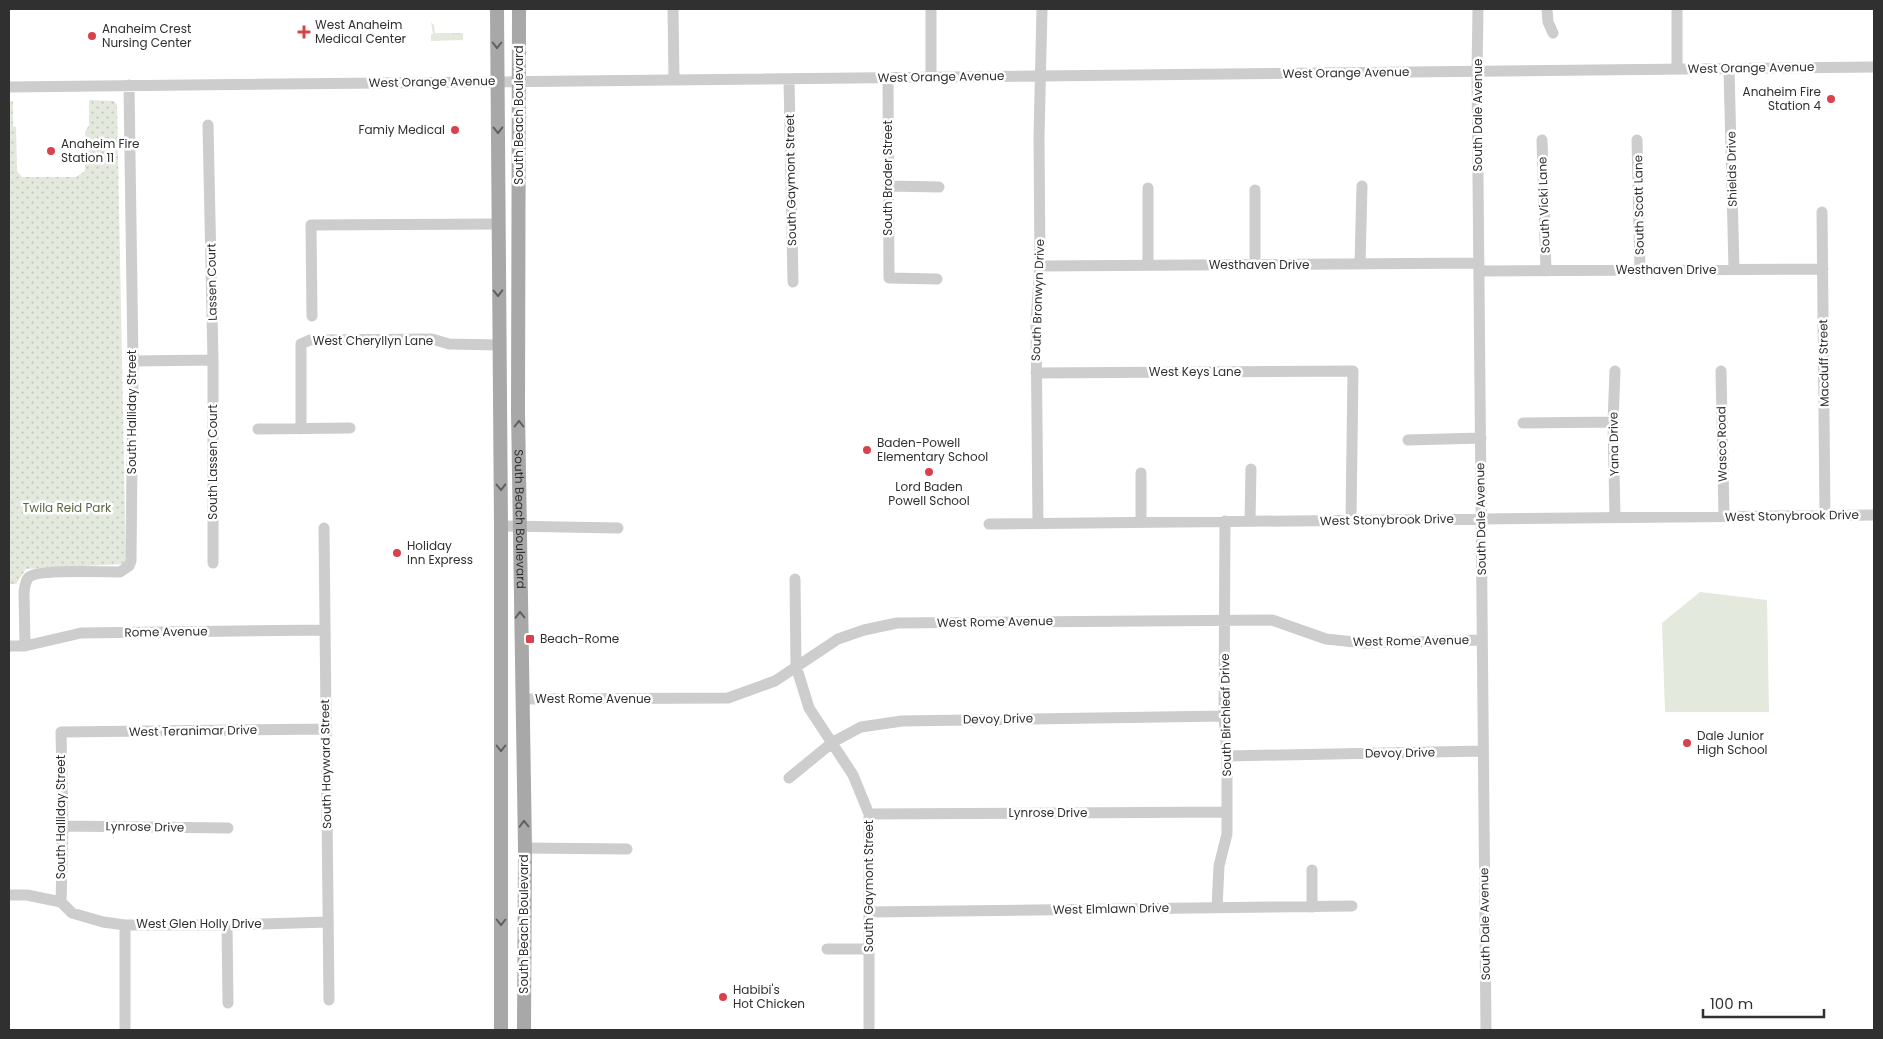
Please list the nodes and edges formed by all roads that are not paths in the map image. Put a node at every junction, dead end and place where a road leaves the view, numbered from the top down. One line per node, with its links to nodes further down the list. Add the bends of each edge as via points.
1 (497, 9): 20 (main road, South Beach Boulevard, one-way to 20)
2 (519, 9): 19 (main road, South Beach Boulevard)
3 (673, 9): 18 (street)
4 (931, 9): 15 (street)
5 (1042, 9): 14 (street, South Bronwyn Drive)
6 (1478, 9): 13 (street, South Dale Avenue)
7 (1548, 9): 9 (street, via 1548,22)
8 (1678, 9): 11 (street)
9 (1553, 34)
10 (1874, 67): 12 (street, West Orange Avenue)
11 (1677, 69): 12 (street, West Orange Avenue); 13 (street, West Orange Avenue)
12 (1730, 69): 40 (street, Shields Drive)
13 (1477, 71): 14 (street, West Orange Avenue); 37 (street, South Dale Avenue)
14 (1041, 76): 15 (street, West Orange Avenue); 35 (street, South Bronwyn Drive)
15 (932, 77): 16 (street, West Orange Avenue)
16 (888, 78): 17 (street, West Orange Avenue); 26 (street, South Broder Street)
17 (789, 79): 18 (street, West Orange Avenue); 43 (street, South Gaymont Street)
18 (674, 80): 19 (street, West Orange Avenue)
19 (519, 81): 20 (street, West Orange Avenue); 71 (main road, South Beach Boulevard, one-way to 19)
20 (497, 82): 21 (street, West Orange Avenue); 32 (main road, South Beach Boulevard, one-way to 32)
21 (129, 85): 22 (street, West Orange Avenue); 47 (street, South Halliday Street)
22 (9, 87)
23 (208, 124): 46 (street, Lassen Court)
24 (1542, 140): 41 (street, South Vicki Lane)
25 (1637, 140): 39 (street, South Scott Lane)
26 (888, 186): 28 (street); 42 (street, South Broder Street, via 889,278)
27 (1362, 186): 34 (street)
28 (939, 187)
29 (1148, 188): 36 (street)
30 (1255, 190): 33 (street)
31 (1822, 212): 38 (street, Macduff Street)
32 (498, 224): 44 (street, West Cheryllyn Lane, via 311,225); 45 (main road, South Beach Boulevard, one-way to 45)
33 (1255, 264): 34 (street, Westhaven Drive); 36 (street, Westhaven Drive)
34 (1360, 264): 37 (street, Westhaven Drive)
35 (1040, 266): 36 (street, Westhaven Drive); 50 (street, South Bronwyn Drive)
36 (1148, 266)
37 (1479, 267): 41 (street, Westhaven Drive); 56 (street, South Dale Avenue)
38 (1823, 269): 40 (street, Westhaven Drive); 60 (street, Macduff Street)
39 (1640, 270): 40 (street, Westhaven Drive); 41 (street, Westhaven Drive)
40 (1734, 270)
41 (1546, 271)
42 (937, 279)
43 (793, 282)
44 (312, 316)
45 (499, 345): 54 (street, West Cheryllyn Lane, via 449,344 432,340 310,340 302,344); 72 (main road, South Beach Boulevard, one-way to 72)
46 (213, 360): 47 (street); 75 (street, South Lassen Court)
47 (133, 361): 81 (street, South Halliday Street, via 129,566 120,572 41,572 28,578 24,592)
48 (1615, 371): 51 (street, Yana Drive)
49 (1721, 371): 62 (street, Wasco Road)
50 (1036, 373): 65 (street, West Keys Lane, via 1353,371); 69 (street, South Bronwyn Drive)
51 (1613, 422): 52 (street); 63 (street, Yana Drive)
52 (1523, 423)
53 (258, 428): 54 (street)
54 (301, 428): 55 (street)
55 (350, 428)
56 (1480, 438): 57 (street); 64 (street, South Dale Avenue)
57 (1408, 440)
58 (1251, 469): 67 (street)
59 (1141, 473): 68 (street)
60 (1825, 515): 61 (street, West Stonybrook Drive); 62 (street, West Stonybrook Drive)
61 (1874, 515)
62 (1724, 516): 63 (street, West Stonybrook Drive)
63 (1615, 518): 64 (street, West Stonybrook Drive)
64 (1481, 519): 65 (street, West Stonybrook Drive); 79 (street, South Dale Avenue)
65 (1351, 520): 67 (street, West Stonybrook Drive)
66 (1225, 521): 67 (street, West Stonybrook Drive); 68 (street, West Stonybrook Drive); 77 (street, South Birchleaf Drive)
67 (1250, 521)
68 (1141, 522): 69 (street, West Stonybrook Drive)
69 (1038, 523): 70 (street, West Stonybrook Drive)
70 (989, 524)
71 (519, 525): 72 (street); 74 (street); 83 (main road, South Beach Boulevard, one-way to 71)
72 (501, 526): 112 (main road, South Beach Boulevard, one-way to 112)
73 (324, 528): 78 (street, South Hayward Street)
74 (618, 528)
75 (213, 563)
76 (795, 579): 82 (street, South Gaymont Street)
77 (1225, 620): 79 (street, West Rome Avenue, via 1272,620 1326,639 1364,643); 82 (street, West Rome Avenue, via 897,624 838,639); 84 (street, South Birchleaf Drive)
78 (325, 630): 81 (street, Rome Avenue, via 81,633); 85 (street, South Hayward Street)
79 (1482, 640): 88 (street, South Dale Avenue)
80 (9, 646): 81 (street, Rome Avenue)
81 (25, 646)
82 (796, 666): 83 (street, West Rome Avenue, via 775,681 728,698); 87 (street, South Gaymont Street, via 809,708)
83 (522, 699): 95 (main road, South Beach Boulevard, one-way to 83)
84 (1224, 716): 87 (street, Devoy Drive, via 902,721 861,728); 89 (street, South Birchleaf Drive)
85 (326, 729): 86 (street, West Teranimar Drive); 104 (street, South Hayward Street)
86 (61, 732): 93 (street, South Halliday Street)
87 (833, 742): 90 (street, Devoy Drive); 92 (street, South Gaymont Street, via 853,775)
88 (1483, 751): 89 (street, Devoy Drive); 115 (street, South Dale Avenue)
89 (1227, 756): 91 (street, South Birchleaf Drive)
90 (789, 778)
91 (1227, 812): 92 (street, Lynrose Drive); 102 (street, South Birchleaf Drive, via 1227,834 1218,873)
92 (869, 814): 103 (street, South Gaymont Street)
93 (63, 826): 94 (street, Lynrose Drive); 99 (street, South Halliday Street)
94 (228, 828)
95 (525, 848): 96 (street); 113 (main road, South Beach Boulevard)
96 (627, 849)
97 (1312, 870): 101 (street)
98 (9, 895): 99 (street)
99 (60, 902): 105 (street, West Glen Holly Drive, via 70,917)
100 (1352, 906): 101 (street, West Elmlawn Drive)
101 (1312, 907): 102 (street, West Elmlawn Drive)
102 (1217, 908): 103 (street, West Elmlawn Drive)
103 (870, 912): 108 (street, South Gaymont Street)
104 (328, 922): 106 (street, West Glen Holly Drive); 109 (street, South Hayward Street)
105 (125, 924): 106 (street, West Glen Holly Drive); 111 (street)
106 (227, 924): 110 (street)
107 (827, 949): 108 (street)
108 (870, 949): 114 (street, South Gaymont Street)
109 (329, 1000)
110 (228, 1004)
111 (125, 1030)
112 (501, 1030)
113 (524, 1030)
114 (869, 1030)
115 (1486, 1030)

